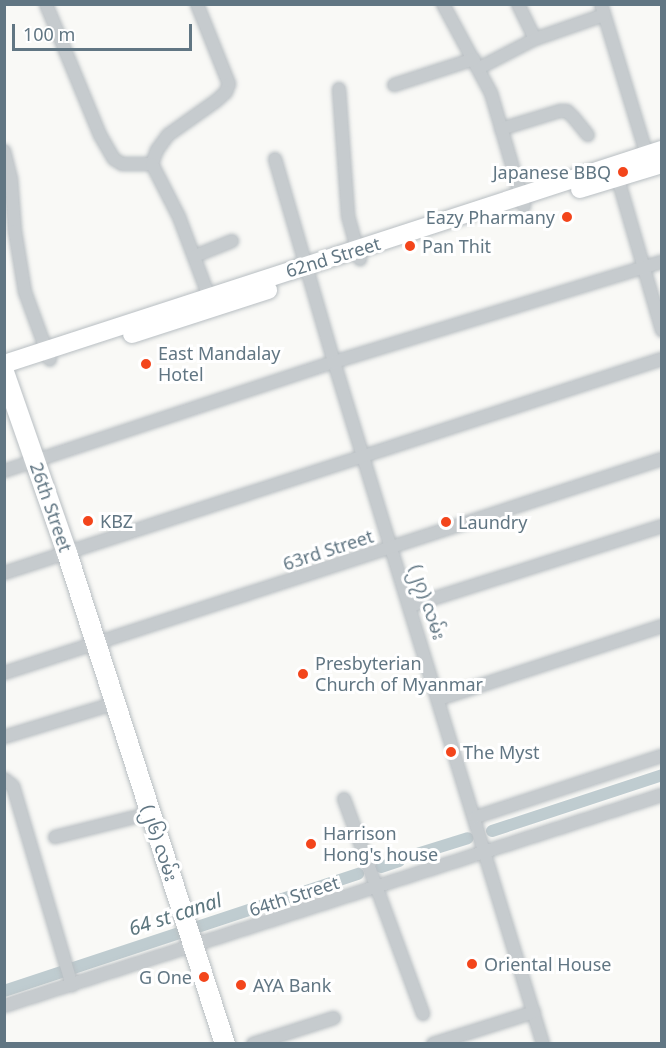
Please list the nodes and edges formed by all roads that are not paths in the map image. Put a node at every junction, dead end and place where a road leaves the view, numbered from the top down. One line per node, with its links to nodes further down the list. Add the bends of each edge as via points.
1 (46, 4): 15 (street, via 100,135 114,159 122,164)
2 (197, 4): 15 (street, via 229,84 216,101 168,135)
3 (443, 4): 7 (street)
4 (518, 4): 6 (street)
5 (602, 10): 6 (street); 13 (street)
6 (535, 39): 7 (street)
7 (477, 63): 8 (street); 10 (street)
8 (394, 85)
9 (339, 89): 19 (street, via 348,216)
10 (501, 129): 11 (street, via 567,111); 17 (street)
11 (588, 135)
12 (4, 151): 26 (street, via 25,292)
13 (657, 156): 16 (main road, 62nd Street)
14 (275, 159): 23 (street, (၂၇) လမ်း)
15 (152, 165): 20 (street)
16 (615, 172): 17 (main road, 62nd Street); 22 (street)
17 (522, 201): 19 (main road, 62nd Street)
18 (232, 241): 20 (street)
19 (359, 255): 23 (main road, 62nd Street)
20 (195, 256): 24 (street)
21 (662, 262): 22 (street)
22 (642, 267): 25 (street); 28 (street)
23 (309, 270): 24 (main road, 62nd Street); 28 (street, (၂၇) လမ်း)
24 (211, 302): 26 (main road, 62nd Street)
25 (662, 330)
26 (49, 355): 29 (main road, 62nd Street)
27 (662, 359): 30 (street)
28 (334, 362): 30 (street, (၂၇) လမ်း); 32 (street)
29 (5, 371): 32 (main road, 26th Street)
30 (364, 456): 35 (street, (၂၇) လမ်း); 36 (street)
31 (662, 459): 35 (street, 63rd Street)
32 (35, 461): 33 (street); 36 (main road, 26th Street)
33 (4, 471)
34 (662, 526): 38 (street)
35 (392, 548): 38 (street, (၂၇) လမ်း); 40 (street, 63rd Street)
36 (67, 553): 37 (street); 40 (main road, 26th Street)
37 (4, 573)
38 (410, 606): 42 (street, (၂၇) လမ်း)
39 (662, 626): 42 (street)
40 (96, 643): 41 (street, 63rd Street); 43 (main road, (၂၆) လမ်း)
41 (4, 673)
42 (439, 699): 50 (street, (၂၇) လမ်း)
43 (116, 704): 44 (street); 49 (main road, (၂၆) လမ်း)
44 (4, 737)
45 (662, 756): 50 (street)
46 (4, 779): 55 (street, via 13,786)
47 (662, 795): 52 (street, 64th Street)
48 (344, 799): 53 (street)
49 (151, 813): 51 (street); 54 (main road, (၂၆) လမ်း)
50 (476, 816): 52 (street, (၂၇) လမ်း)
51 (55, 837)
52 (484, 842): 53 (street, 64th Street); 57 (street, (၂၇) လမ်း)
53 (376, 888): 54 (street, 64th Street); 58 (street)
54 (190, 935): 55 (street, 64th Street); 60 (main road, (၂၆) လမ်း)
55 (69, 975): 56 (street, 64th Street)
56 (4, 1006)
57 (534, 1012): 62 (street); 63 (street, (၂၇) လမ်း)
58 (423, 1014)
59 (334, 1018): 61 (street)
60 (225, 1044)
61 (253, 1044)
62 (433, 1044)
63 (543, 1044)

